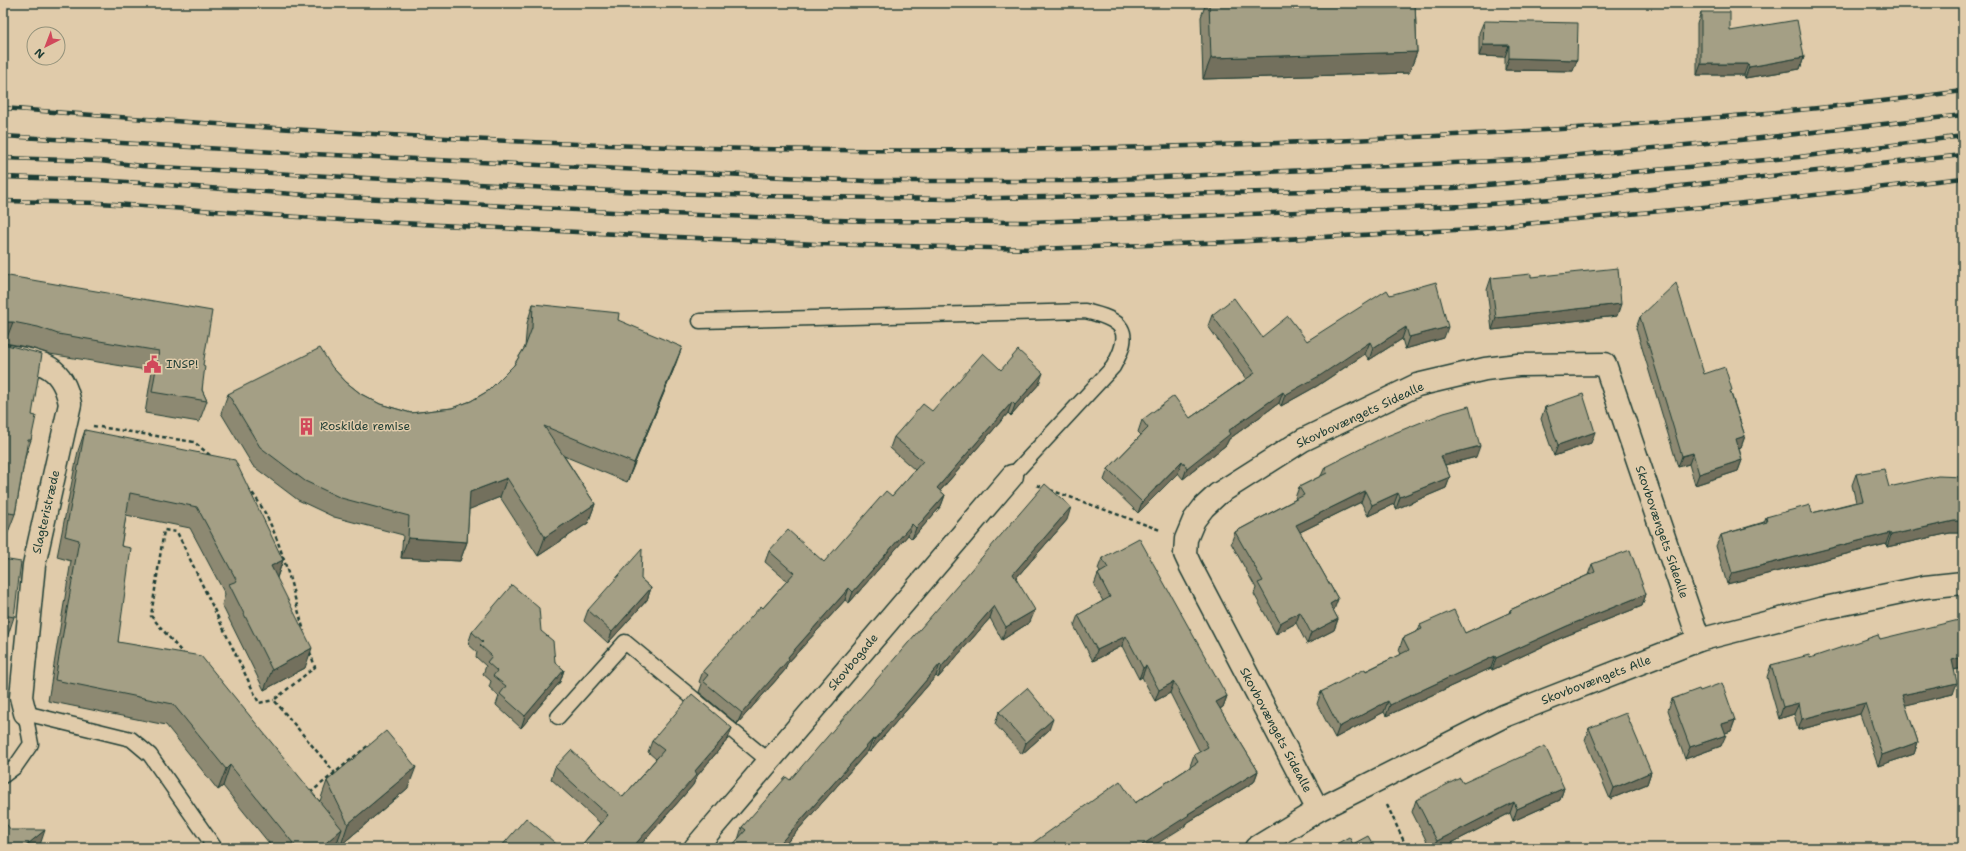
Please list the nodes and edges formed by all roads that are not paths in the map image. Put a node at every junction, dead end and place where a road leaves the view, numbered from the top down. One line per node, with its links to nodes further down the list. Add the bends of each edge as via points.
1 (700, 321): 3 (lane, via 1085,311 1115,321 1123,331 1124,338 1113,367)
2 (3, 355): 6 (street, Slagteristræde, via 39,361 57,373 67,388 70,404 34,564 21,697)
3 (1012, 476): 8 (street, Skovbogade)
4 (1963, 583): 5 (street, Skovbovængets Alle, via 1925,587)
5 (1699, 640): 10 (street, Skovbovængets Alle, via 1504,716); 10 (street, Skovbovængets Sidealle, via 1605,364 1518,364 1417,385 1303,440 1218,494 1194,520 1186,539 1185,554 1191,567)
6 (25, 713): 9 (lane, via 31,744 16,767); 11 (lane, via 131,739 150,755)
7 (558, 717): 8 (lane, via 625,642)
8 (769, 761): 12 (street, Skovbogade)
9 (3, 776)
10 (1318, 810): 13 (street, Skovbovængets Alle)
11 (214, 848)
12 (694, 848)
13 (1256, 848)

